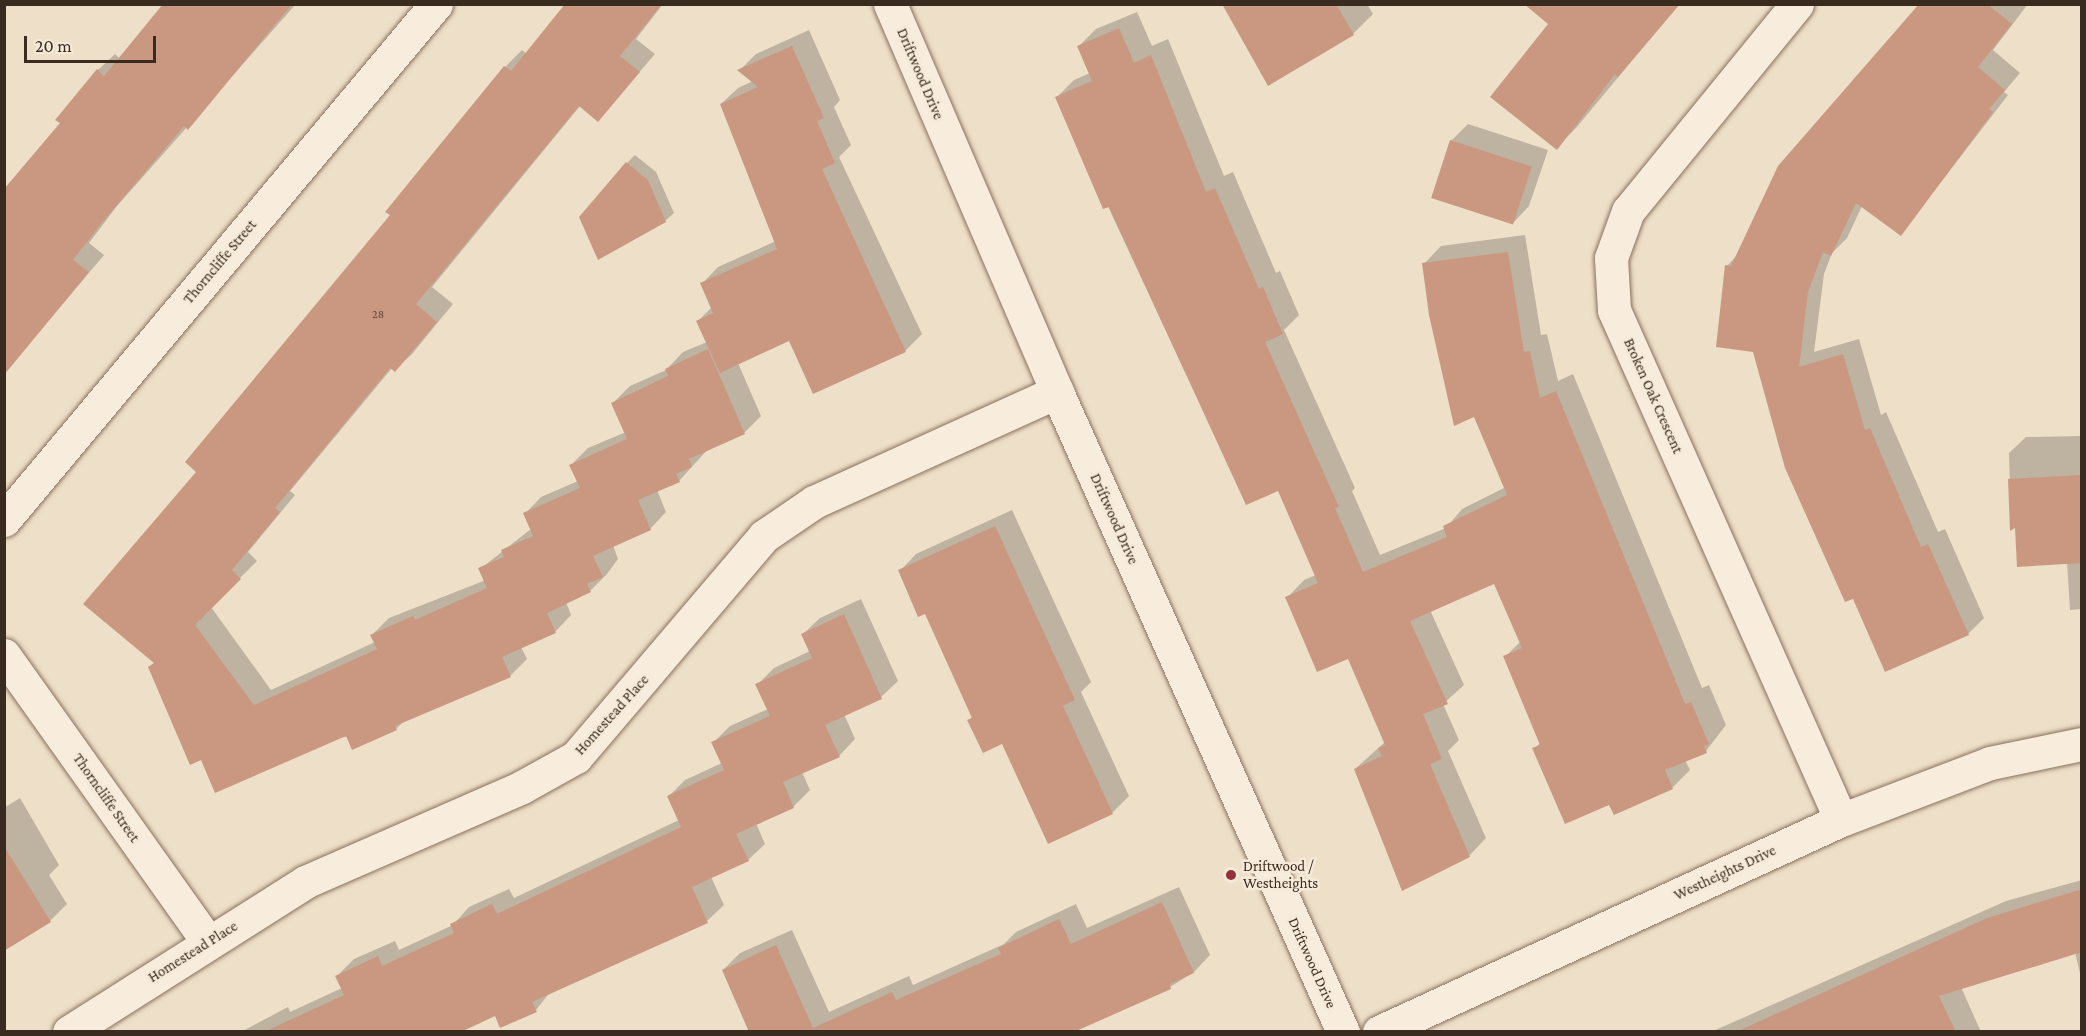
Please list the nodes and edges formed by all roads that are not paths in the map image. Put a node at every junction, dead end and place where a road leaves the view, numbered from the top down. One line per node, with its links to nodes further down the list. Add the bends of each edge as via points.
1 (436, 4): 5 (street, Thorncliffe Street)
2 (890, 4): 4 (street, Driftwood Drive)
3 (1797, 4): 8 (street, Broken Oak Crescent, via 1628,211 1611,258 1614,310)
4 (1057, 392): 9 (street, Homestead Place, via 814,502 764,536 576,757 522,787 305,882); 11 (street, Driftwood Drive)
5 (4, 520)
6 (4, 655): 9 (street, Thorncliffe Street)
7 (2082, 744): 8 (street, Westheights Drive, via 1990,763)
8 (1840, 820): 12 (street, Westheights Drive)
9 (208, 942): 10 (street, Homestead Place)
10 (69, 1032)
11 (1343, 1032)
12 (1379, 1032)

